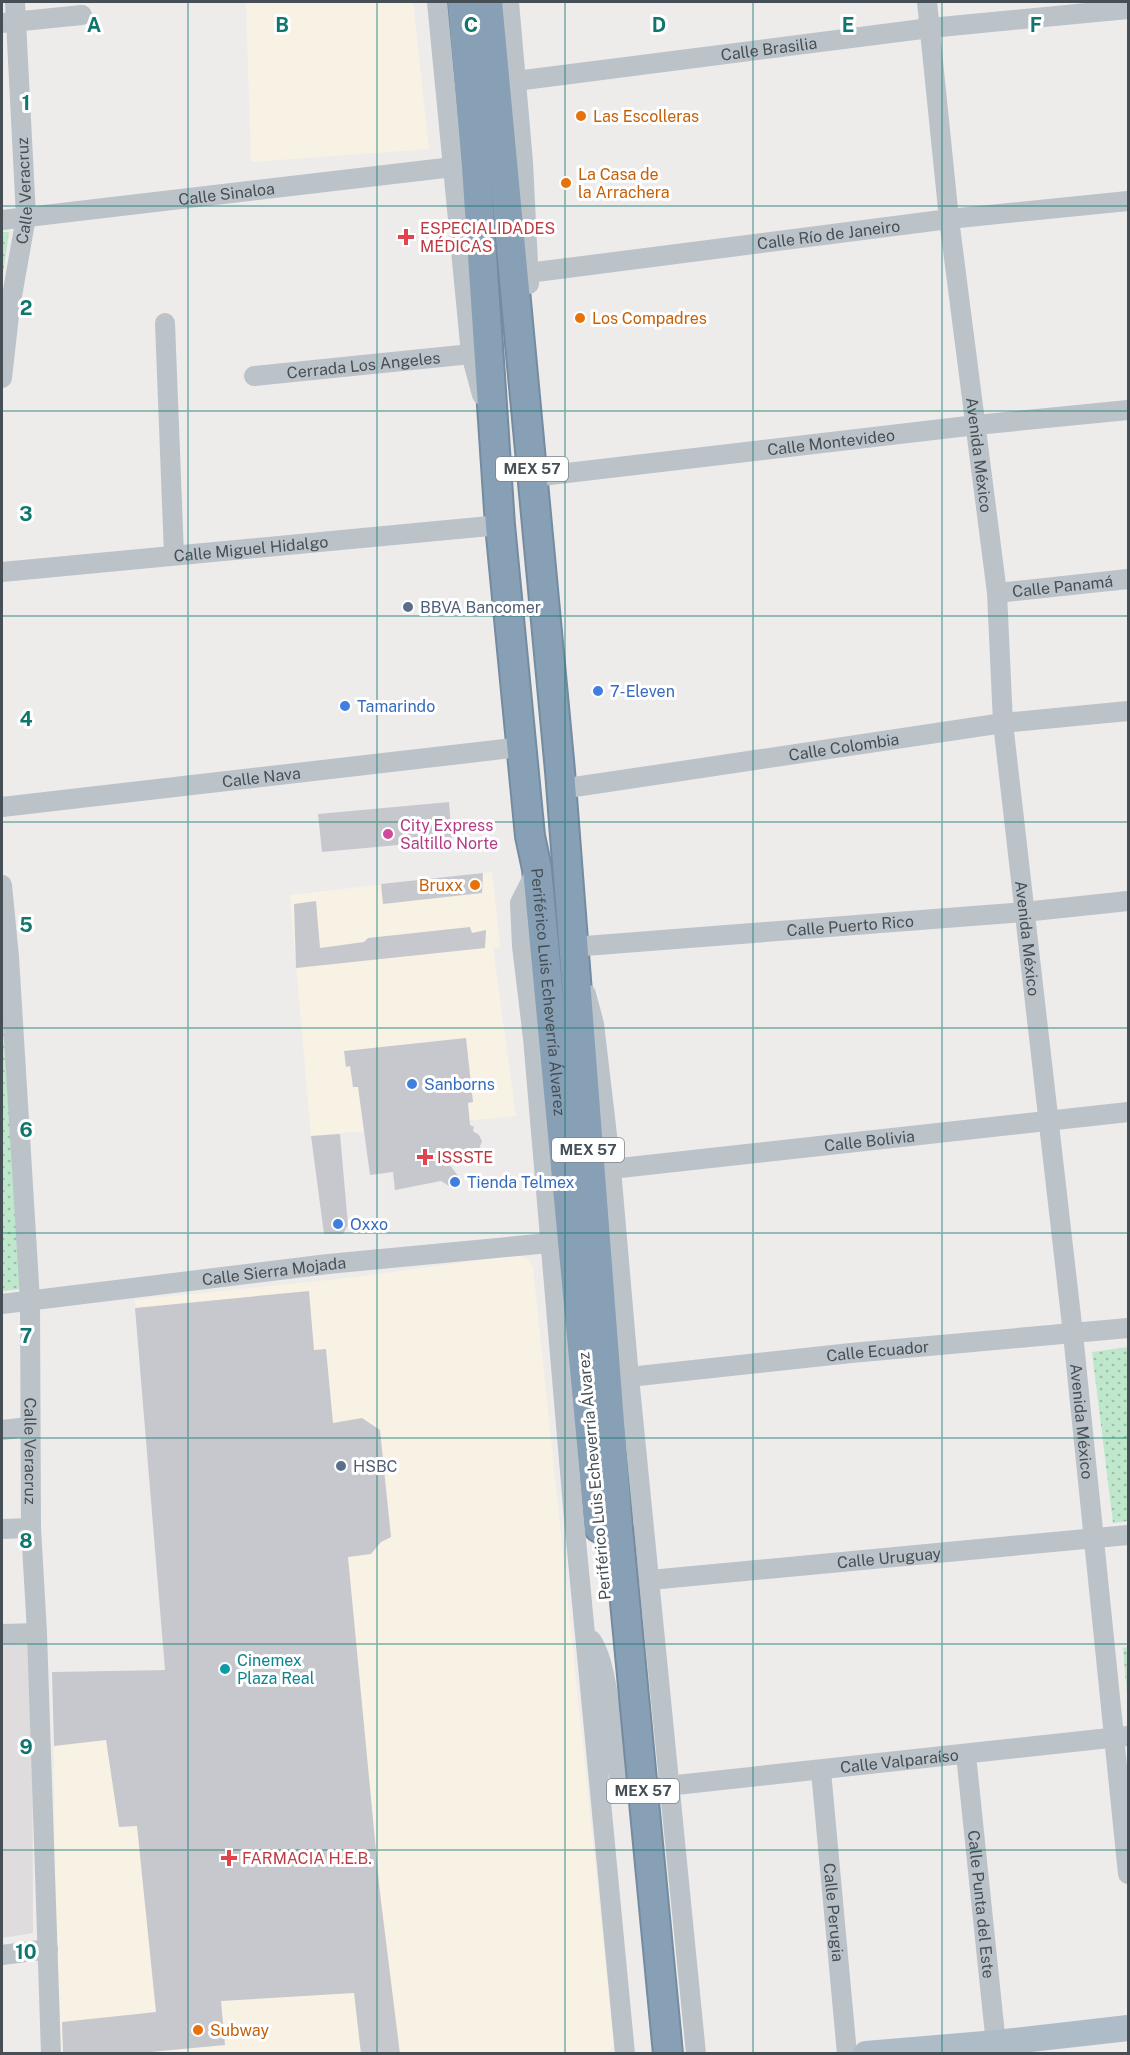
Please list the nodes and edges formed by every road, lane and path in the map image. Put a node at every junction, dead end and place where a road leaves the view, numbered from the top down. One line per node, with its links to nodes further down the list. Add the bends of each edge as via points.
1 (15, 2): 9 (street, Calle Veracruz)
2 (437, 2): 12 (street)
3 (462, 2): 12 (highway, Periférico Luis Echeverría Álvarez / MEX 57)
4 (488, 2): 12 (highway, Periférico Luis Echeverría Álvarez / MEX 57)
5 (508, 2): 11 (street, Periférico Luis Echeverría Álvarez)
6 (927, 2): 10 (street, Avenida México)
7 (1128, 9): 10 (street, Calle Brasilia)
8 (82, 15): 9 (street)
9 (9, 23): 14 (street, Calle Veracruz)
10 (930, 28): 11 (street, Calle Brasilia); 15 (street, Avenida México)
11 (516, 81): 17 (street, Periférico Luis Echeverría Álvarez)
12 (477, 167): 14 (street, Calle Sinaloa); 20 (highway, Periférico Luis Echeverría Álvarez / MEX 57); 21 (street); 26 (highway, Periférico Luis Echeverría Álvarez / MEX 57)
13 (1128, 201): 15 (street, Calle Río de Janeiro)
14 (26, 217): 16 (street, Calle Sinaloa); 18 (street, Calle Veracruz)
15 (949, 219): 17 (street, Calle Río de Janeiro); 25 (street, Avenida México)
16 (2, 220)
17 (528, 273): 20 (street, Periférico Luis Echeverría Álvarez, via 528,329)
18 (6, 307): 23 (street, Calle Veracruz)
19 (165, 323): 29 (street)
20 (521, 348): 27 (highway, Periférico Luis Echeverría Álvarez / MEX 57)
21 (471, 354): 22 (street, Cerrada Los Angeles); 26 (street)
22 (254, 376)
23 (2, 378)
24 (1128, 410): 25 (street, Calle Montevideo)
25 (976, 425): 27 (street, Calle Montevideo); 32 (street, Avenida México)
26 (494, 444): 28 (highway, Periférico Luis Echeverría Álvarez / MEX 57)
27 (533, 477): 36 (highway, Periférico Luis Echeverría Álvarez / MEX 57)
28 (500, 525): 29 (street, Calle Miguel Hidalgo); 35 (highway, Periférico Luis Echeverría Álvarez / MEX 57)
29 (174, 555): 30 (street, Calle Miguel Hidalgo)
30 (2, 572)
31 (1128, 579): 32 (street, Calle Panamá)
32 (997, 593): 34 (street, Avenida México)
33 (1128, 711): 34 (street, Calle Colombia)
34 (1003, 723): 36 (street, Calle Colombia); 41 (street, Avenida México)
35 (521, 747): 37 (street, Calle Nava); 38 (highway, Periférico Luis Echeverría Álvarez / MEX 57)
36 (561, 789): 42 (highway, Periférico Luis Echeverría Álvarez / MEX 57)
37 (2, 807)
38 (537, 869): 47 (street, via 520,903); 57 (highway, Periférico Luis Echeverría Álvarez / MEX 57)
39 (2, 885): 43 (street, Calle Veracruz)
40 (1128, 901): 41 (street, Calle Puerto Rico)
41 (1024, 912): 42 (street, Calle Puerto Rico); 45 (street, Avenida México)
42 (573, 956): 46 (street, via 594,1024); 57 (highway, Periférico Luis Echeverría Álvarez / MEX 57)
43 (5, 958): 48 (street, Calle Veracruz)
44 (1128, 1112): 45 (street, Calle Bolivia)
45 (1049, 1120): 46 (street, Calle Bolivia); 51 (street, Avenida México)
46 (611, 1169): 52 (street)
47 (549, 1243): 48 (street, Calle Sierra Mojada, via 328,1264); 57 (street)
48 (30, 1300): 49 (street, Calle Sierra Mojada); 53 (street, Calle Veracruz)
49 (2, 1304)
50 (1128, 1328): 51 (street, Calle Ecuador)
51 (1073, 1334): 52 (street, Calle Ecuador); 59 (street, Avenida México)
52 (629, 1377): 60 (street)
53 (29, 1427): 54 (street); 55 (street, Calle Veracruz)
54 (2, 1430)
55 (31, 1528): 56 (street); 62 (street, Calle Veracruz)
56 (2, 1529)
57 (597, 1530): 61 (street); 67 (street, via 592,1535 612,1544 632,1561 636,1573 657,1758); 75 (highway, Periférico Luis Echeverría Álvarez / MEX 57); 76 (highway, Periférico Luis Echeverría Álvarez / MEX 57, bridge)
58 (1128, 1535): 59 (street, Calle Uruguay)
59 (1094, 1539): 60 (street, Calle Uruguay); 64 (street, Avenida México)
60 (650, 1580): 67 (street)
61 (585, 1632): 67 (street, Calle Valparaíso, via 595,1645 603,1669 622,1786 639,1789); 74 (street)
62 (37, 1633): 63 (street); 69 (street, Calle Veracruz)
63 (2, 1634)
64 (1122, 1737): 65 (street, Calle Valparaíso); 68 (street, Avenida México)
65 (966, 1755): 66 (street, Calle Valparaíso); 72 (street, Calle Punta del Este)
66 (821, 1771): 67 (street, Calle Valparaíso); 78 (street, Calle Perugia)
67 (671, 1784): 77 (street)
68 (1128, 1874)
69 (48, 1948): 70 (street); 73 (street, Calle Veracruz)
70 (2, 1955)
71 (1128, 2028): 72 (main road)
72 (997, 2048): 79 (main road)
73 (51, 2054)
74 (625, 2054)
75 (648, 2054)
76 (668, 2054)
77 (696, 2054)
78 (847, 2054)
79 (866, 2054)

